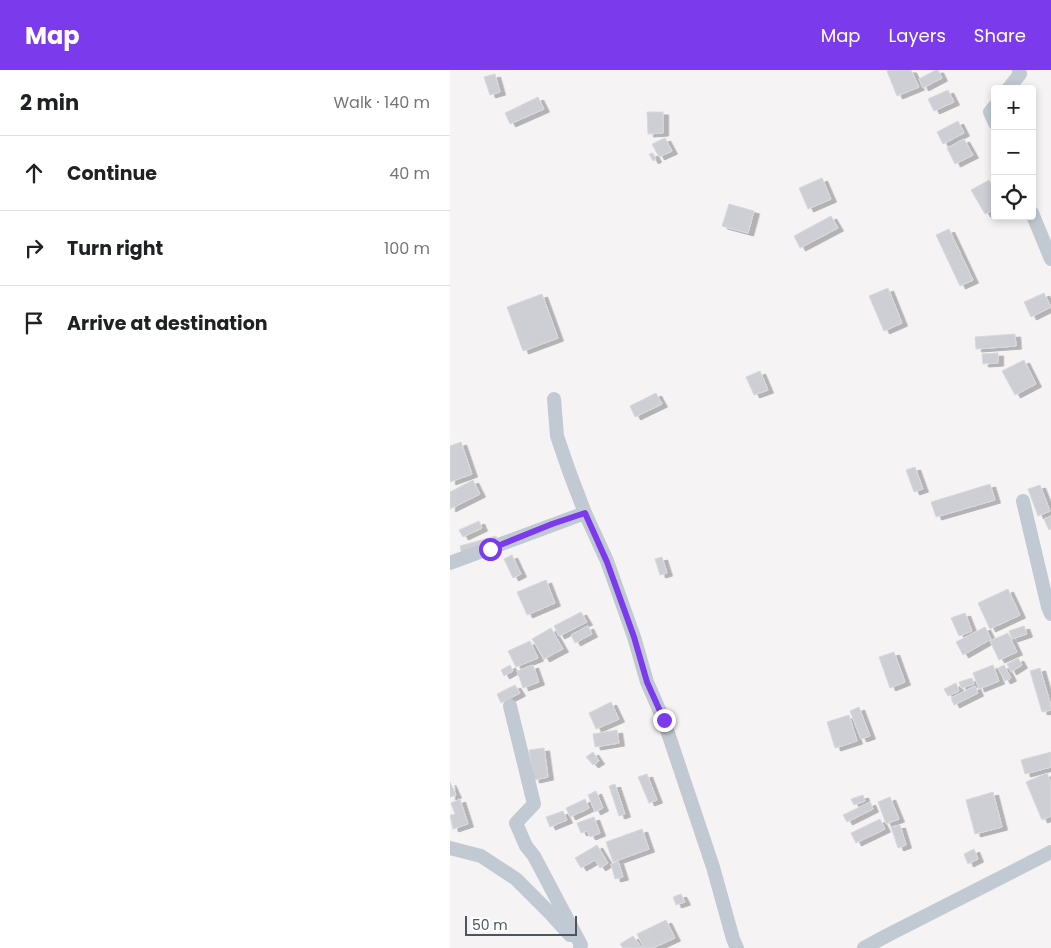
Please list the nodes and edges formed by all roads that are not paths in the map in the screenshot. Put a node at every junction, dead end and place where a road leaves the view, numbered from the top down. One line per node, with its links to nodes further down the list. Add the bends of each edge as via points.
1 (1019, 70): 2 (street, via 1020,74)
2 (1011, 85)
3 (1035, 220): 4 (street)
4 (1051, 259)
5 (554, 399): 7 (street, via 557,436)
6 (1023, 501): 9 (street)
7 (585, 513): 8 (street); 14 (street, via 607,562 647,682 664,720)
8 (450, 563)
9 (1051, 614)
10 (510, 706): 13 (street, via 534,804 516,823)
11 (450, 848): 13 (street, via 481,856 516,878)
12 (1051, 852): 15 (street)
13 (581, 946)
14 (737, 948)
15 (864, 948)

